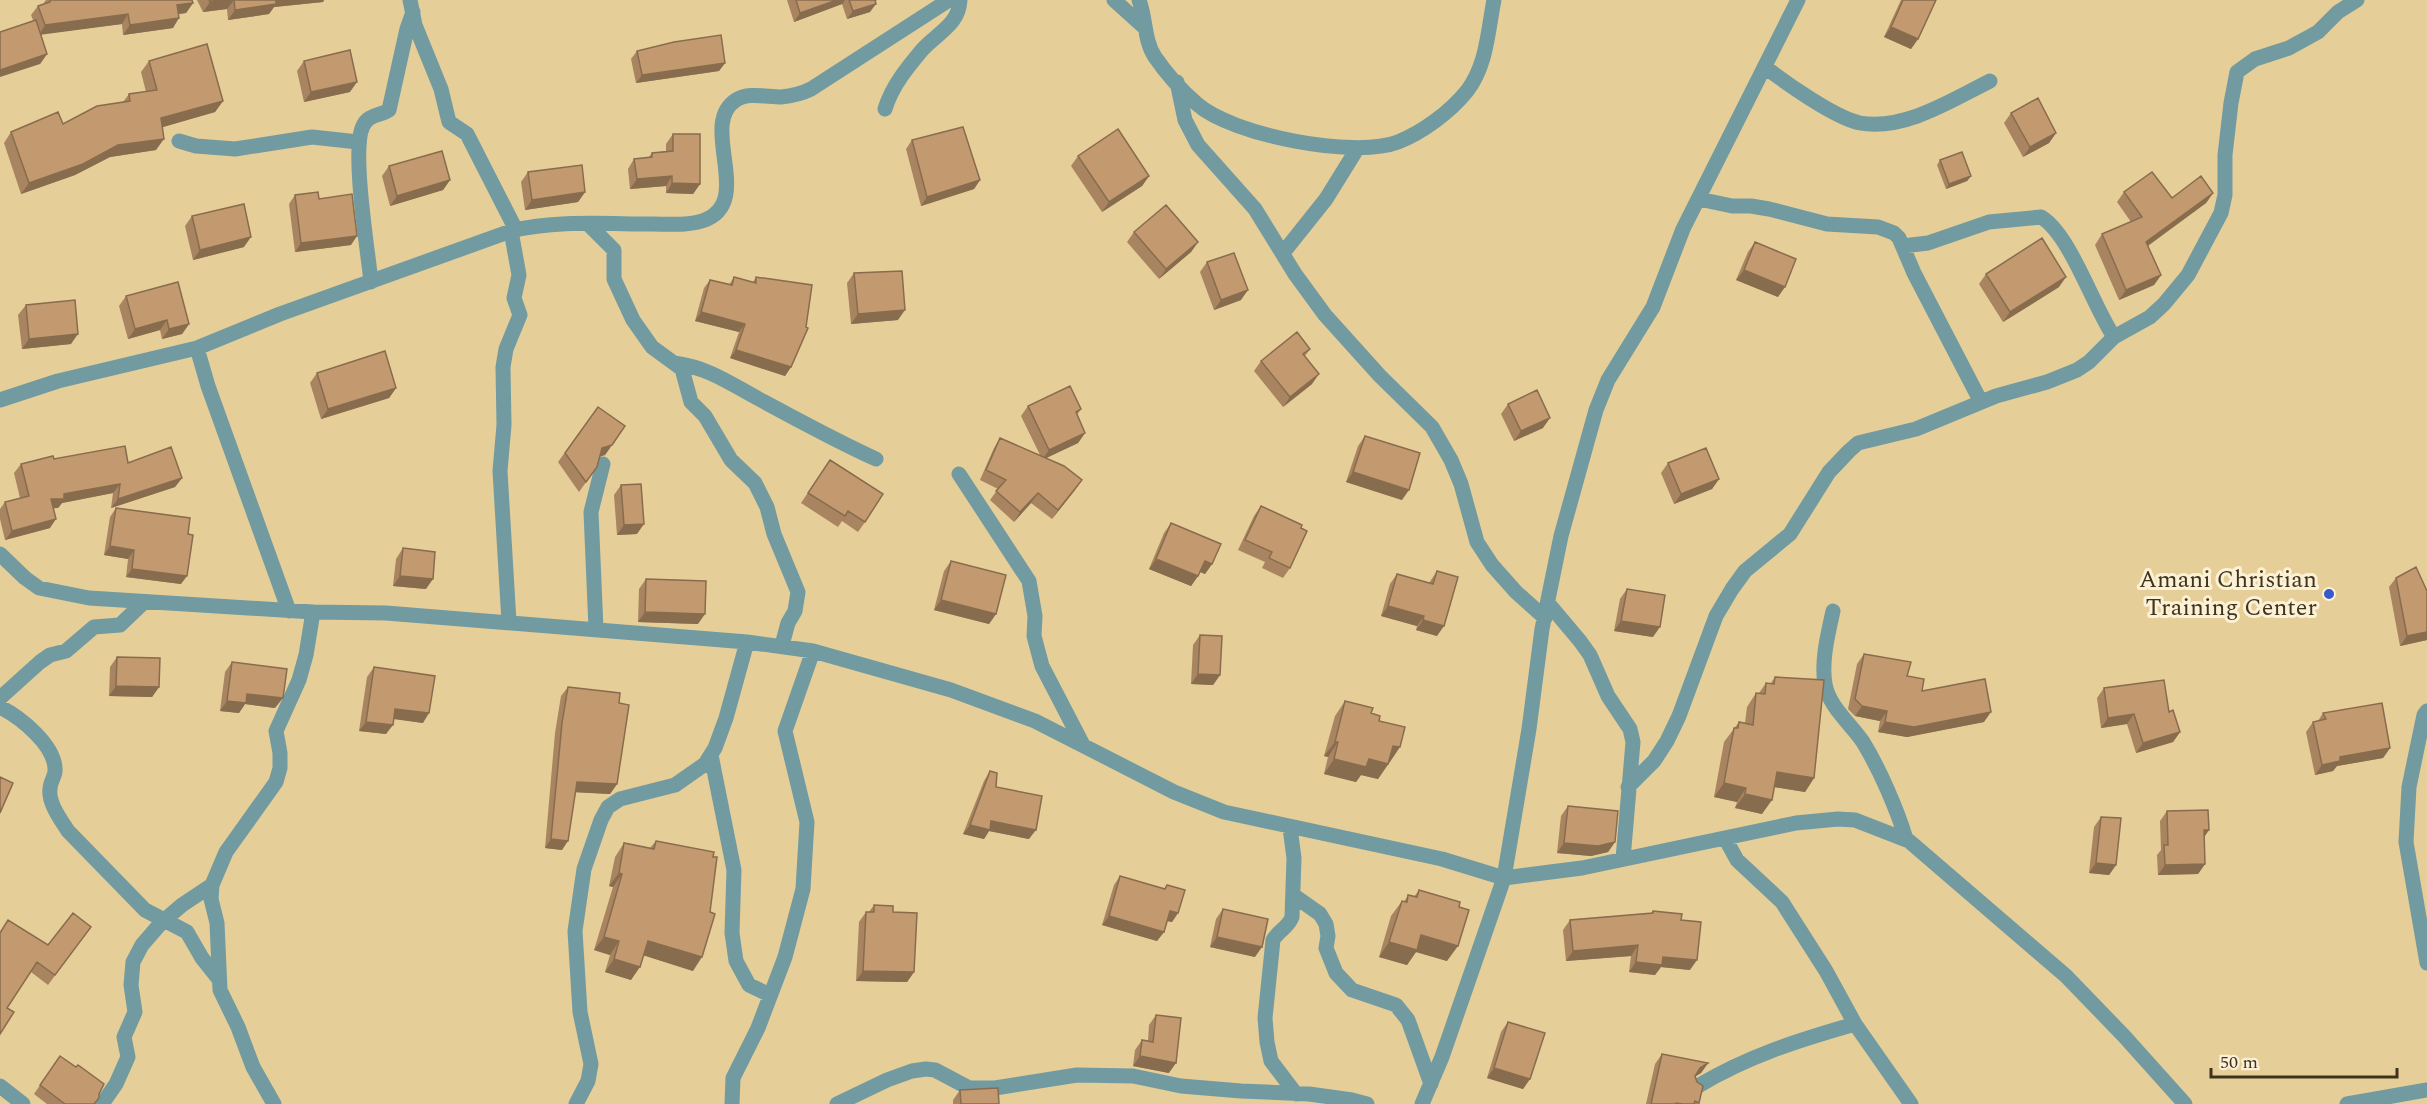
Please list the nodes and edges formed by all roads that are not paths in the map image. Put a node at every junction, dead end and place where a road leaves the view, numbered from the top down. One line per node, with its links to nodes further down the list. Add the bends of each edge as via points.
1 (949, 0): 18 (street, via 812,89 799,95 743,97 735,101 722,126 728,183 717,212 702,221)
2 (960, 0): 13 (street, via 954,21 897,82)
3 (1114, 0): 9 (street)
4 (1139, 0): 9 (street)
5 (1494, 0): 16 (street, via 1482,63 1468,90 1443,115 1398,142)
6 (1798, 0): 10 (street)
7 (2357, 0): 23 (street, via 2337,12 2318,32 2289,48 2255,59 2237,72 2221,213 2188,275 2164,304 2150,317)
8 (412, 6): 15 (street, via 389,110 368,118); 19 (street, via 449,122 467,134)
9 (1146, 29): 12 (street, via 1153,54)
10 (1765, 67): 11 (street, via 1809,98 1859,123 1885,124 1905,119); 17 (street)
11 (1990, 81)
12 (1177, 82): 16 (street, via 1198,105 1228,123 1312,145); 21 (street, via 1185,120 1198,145 1256,209)
13 (885, 109)
14 (179, 141): 15 (street, via 235,149 312,137)
15 (358, 142): 22 (street)
16 (1357, 149): 21 (street, via 1326,199)
17 (1699, 198): 20 (street, via 1769,209 1827,224 1878,227 1894,233); 34 (street, via 1653,307 1608,380 1596,410 1561,536)
18 (588, 224): 19 (street); 25 (street, via 614,250 614,279 633,320 652,347)
19 (514, 230): 22 (street); 37 (street, via 519,275 514,298 520,315 503,367 500,471)
20 (1904, 246): 23 (street, via 1928,243 1989,222 2041,217 2056,230); 27 (street)
21 (1283, 253): 34 (street, via 1325,315 1432,427 1461,484 1477,542 1516,592)
22 (371, 282): 24 (street)
23 (2114, 337): 27 (street, via 2077,370)
24 (197, 348): 26 (street, via 58,381); 33 (street)
25 (674, 363): 28 (street, via 706,370 828,438); 40 (street, via 685,375 691,402 705,416 731,460 755,483 772,519 774,534 798,592)
26 (0, 400)
27 (1981, 402): 47 (street, via 1916,429 1858,443 1829,472 1790,534 1745,571 1731,589 1716,616 1667,741 1654,761)
28 (876, 459)
29 (603, 464): 38 (street, via 591,512)
30 (959, 474): 45 (street, via 1029,581 1034,636 1042,666)
31 (0, 554): 32 (street, via 39,588 89,598)
32 (144, 602): 33 (street); 42 (street, via 120,625 94,627 66,651 50,655)
33 (289, 611): 36 (street)
34 (1546, 611): 47 (street, via 1580,641 1630,729 1633,742); 52 (street)
35 (1833, 611): 50 (street, via 1827,637 1825,687 1863,742)
36 (313, 612): 37 (street); 53 (street, via 299,680 276,731 280,768 276,782 226,852)
37 (509, 622): 38 (street)
38 (596, 629): 39 (street)
39 (747, 642): 40 (street); 46 (street, via 726,718)
40 (782, 645): 41 (street)
41 (813, 651): 45 (street, via 951,690); 58 (street, via 785,731 807,822 803,889)
42 (0, 698)
43 (0, 707): 55 (street, via 26,722 53,760 55,771 49,792 68,831 145,910)
44 (2427, 711): 56 (street, via 2409,787 2406,842)
45 (1083, 745): 48 (street, via 1173,792 1224,812)
46 (711, 755): 58 (street, via 734,870 732,933 736,961 749,985); 68 (street, via 705,764 675,785 620,799 608,807 601,820 584,869 575,931 580,1012 591,1065)
47 (1628, 787): 51 (street)
48 (1290, 828): 52 (street, via 1442,859); 54 (street)
49 (1725, 838): 50 (street, via 1796,823 1838,819 1855,820); 51 (street); 59 (street, via 1737,860 1782,902)
50 (1906, 839): 74 (street, via 2066,976)
51 (1623, 859): 52 (street)
52 (1504, 878): 60 (street)
53 (212, 885): 55 (street); 57 (street)
54 (1293, 895): 60 (street, via 1320,914 1326,924 1326,948 1336,973 1352,990 1396,1005 1402,1011); 64 (street, via 1289,925 1273,940 1265,1018 1270,1061)
55 (165, 920): 57 (street, via 187,932); 66 (street, via 142,945 133,962 131,995 135,1012 124,1037 128,1057)
56 (2427, 963)
57 (218, 978): 67 (street, via 253,1067)
58 (770, 996): 69 (street, via 733,1078)
59 (1855, 1024): 62 (street, via 1783,1045); 73 (street)
60 (1431, 1084): 72 (street)
61 (0, 1086): 65 (street)
62 (1698, 1086)
63 (2427, 1090): 75 (street)
64 (1296, 1094): 70 (street, via 1181,1086 1132,1076 1077,1075 969,1088 926,1069 887,1080); 71 (street)
65 (23, 1104)
66 (102, 1104)
67 (274, 1104)
68 (576, 1104)
69 (732, 1104)
70 (837, 1104)
71 (1367, 1104)
72 (1422, 1104)
73 (1911, 1104)
74 (2184, 1104)
75 (2347, 1104)

